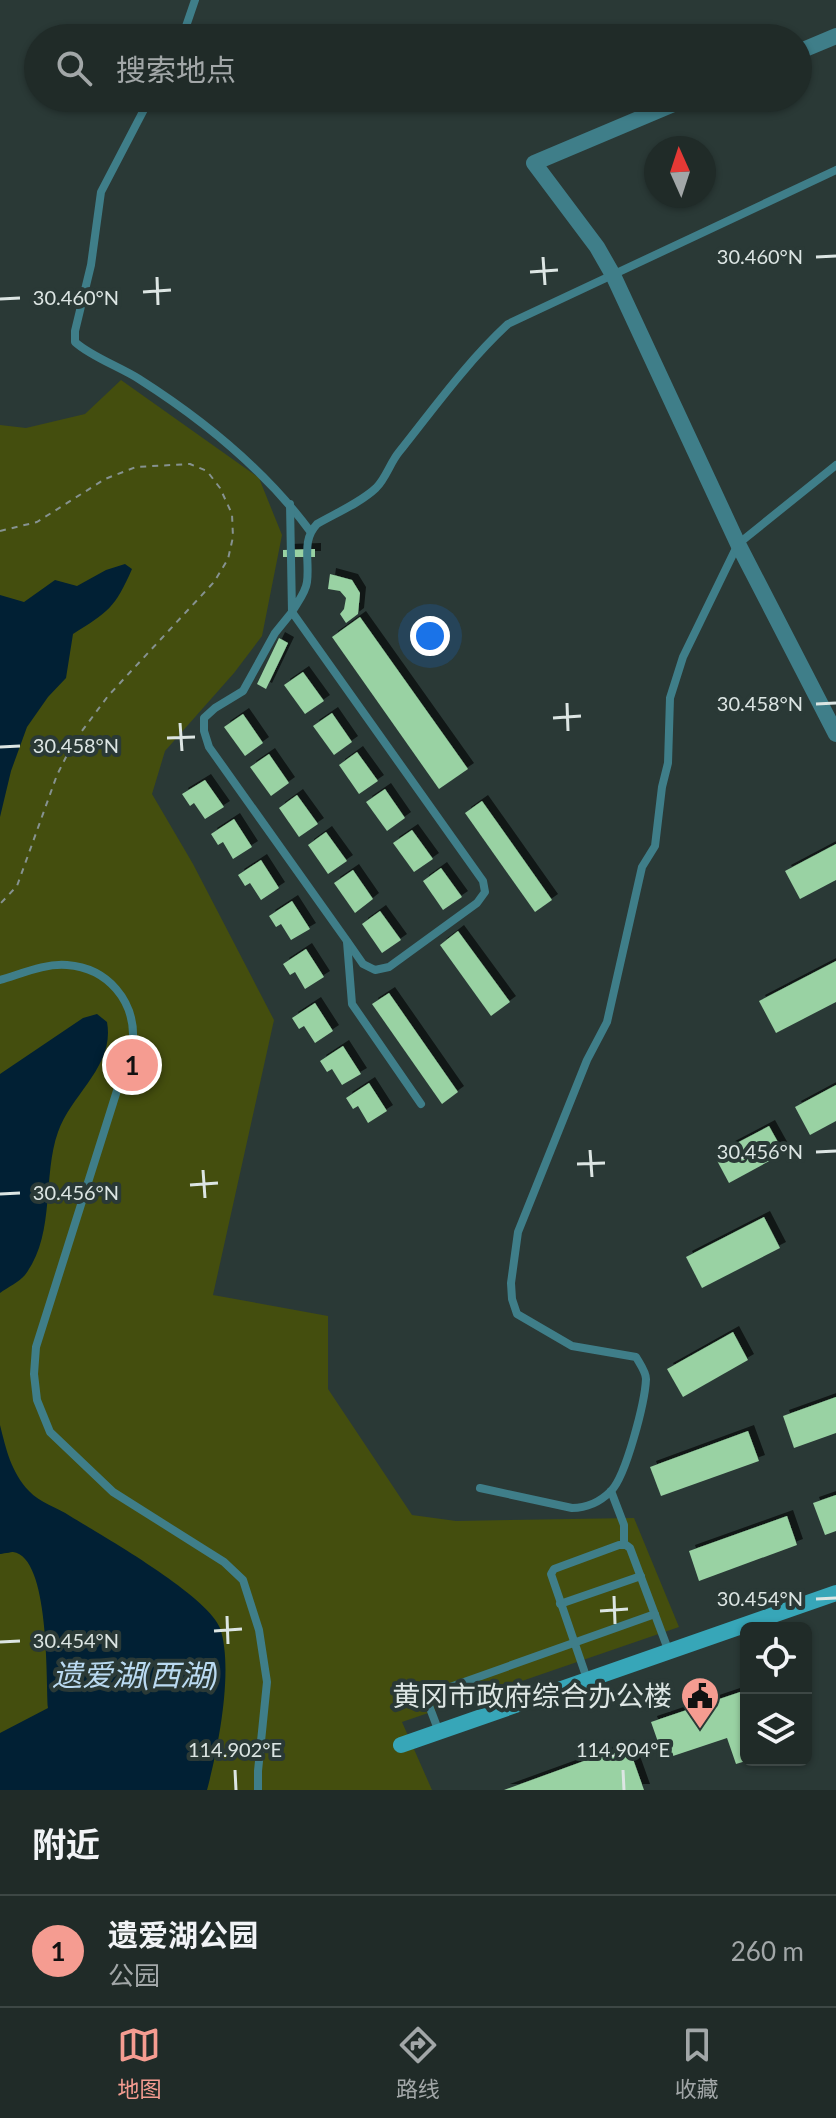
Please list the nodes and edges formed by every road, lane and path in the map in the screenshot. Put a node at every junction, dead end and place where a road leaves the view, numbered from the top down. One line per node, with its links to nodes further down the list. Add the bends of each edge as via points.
1 (195, 0): 2 (lane)
2 (187, 24)
3 (836, 36): 4 (street)
4 (812, 46)
5 (143, 112): 10 (lane, via 101,192 75,342 203,422)
6 (655, 112): 8 (street, via 534,163)
7 (836, 170): 8 (lane)
8 (613, 275): 12 (lane, via 508,324 484,346 389,464 375,489); 13 (street)
9 (836, 465): 13 (lane)
10 (290, 504): 12 (lane); 14 (lane)
11 (0, 531): 16 (path, via 37,522 105,479 136,467 190,464 207,471 220,488 232,514 233,537 214,582 143,655 73,743 17,886)
12 (310, 531): 14 (lane, via 307,585)
13 (738, 544): 15 (street); 21 (lane, via 683,657 670,698 668,763 655,846 642,867 607,1022 518,1232 511,1283 517,1314 572,1346 636,1357 646,1376 640,1415)
14 (292, 612): 17 (lane, via 243,691 204,718 204,731 209,747); 17 (lane, via 483,881 485,892 389,967 375,970 363,964)
15 (836, 734)
16 (0, 904)
17 (347, 941): 19 (lane, via 352,1004)
18 (0, 980): 32 (lane, via 47,967 84,969 115,987 131,1017 133,1040 36,1347 37,1400 50,1432 113,1492 224,1562 243,1580 259,1630 267,1682)
19 (421, 1104)
20 (480, 1488): 21 (lane, via 572,1508 587,1507)
21 (611, 1491): 22 (lane, via 624,1525)
22 (624, 1545): 23 (lane); 25 (lane, via 554,1569 551,1578)
23 (641, 1576): 25 (lane); 26 (lane)
24 (836, 1593): 28 (main road)
25 (560, 1604): 27 (lane)
26 (655, 1614): 27 (lane); 28 (lane)
27 (574, 1642): 29 (lane); 30 (lane, via 436,1692 428,1703)
28 (669, 1652): 29 (main road)
29 (587, 1680): 30 (main road)
30 (439, 1732): 31 (main road)
31 (401, 1745)
32 (258, 1790)

